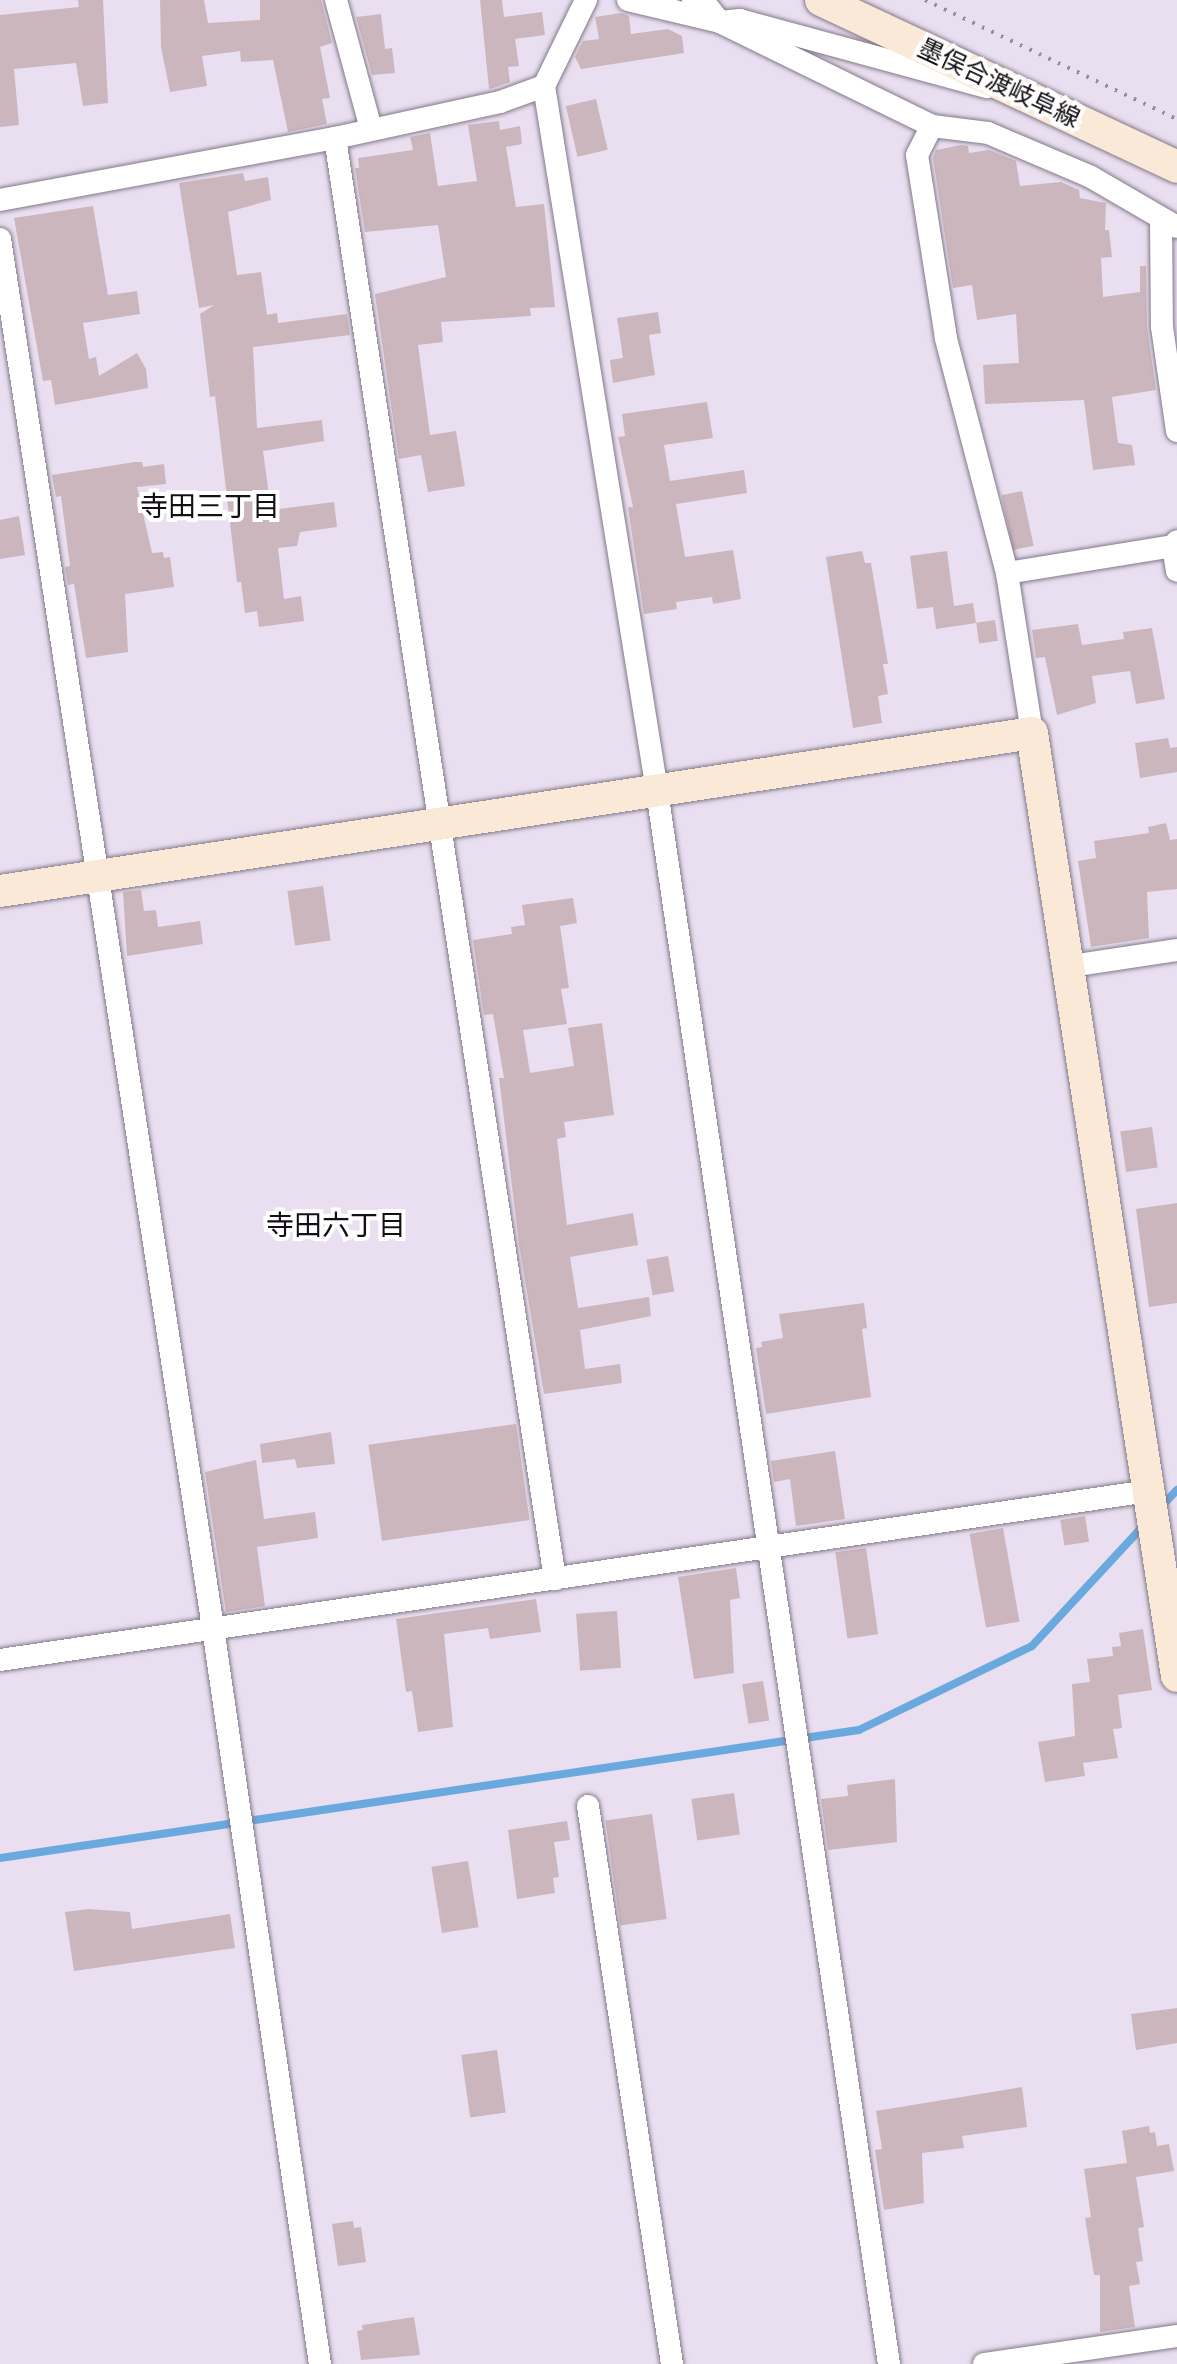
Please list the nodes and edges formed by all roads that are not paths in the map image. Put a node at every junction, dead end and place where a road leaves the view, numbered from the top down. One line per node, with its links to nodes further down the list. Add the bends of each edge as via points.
1 (336, 0): 10 (street)
2 (586, 0): 7 (street)
3 (628, 0): 6 (street)
4 (693, 0): 6 (street)
5 (821, 0): 8 (street, 墨俣合渡岐阜線)
6 (720, 22): 8 (street, via 740,20 957,83); 9 (street)
7 (544, 86): 10 (street); 21 (street)
8 (1022, 93): 12 (street, 墨俣合渡岐阜線)
9 (932, 126): 14 (street, via 988,134 1090,176); 19 (street, via 917,155 946,338)
10 (371, 129): 11 (street)
11 (335, 138): 13 (street); 22 (street)
12 (1177, 166)
13 (0, 200)
14 (1169, 224): 16 (street, via 1162,327)
15 (0, 239): 23 (street)
16 (1177, 431)
17 (1175, 544): 18 (street); 19 (street)
18 (1177, 571)
19 (1008, 573): 20 (street)
20 (1032, 734): 21 (street); 26 (street)
21 (657, 791): 22 (street); 28 (street)
22 (442, 824): 23 (street); 30 (street)
23 (98, 878): 24 (street); 31 (street)
24 (0, 891)
25 (1177, 950): 26 (street)
26 (1071, 966): 27 (street)
27 (1149, 1494): 28 (street); 29 (street)
28 (770, 1546): 30 (street); 39 (street)
29 (1167, 1572): 33 (street)
30 (555, 1580): 31 (street)
31 (213, 1628): 32 (street); 37 (street)
32 (0, 1660)
33 (1177, 1676)
34 (588, 1806): 38 (street)
35 (1177, 2336): 36 (street)
36 (1105, 2355): 40 (street)
37 (320, 2364)
38 (672, 2364)
39 (888, 2364)
40 (984, 2364)

